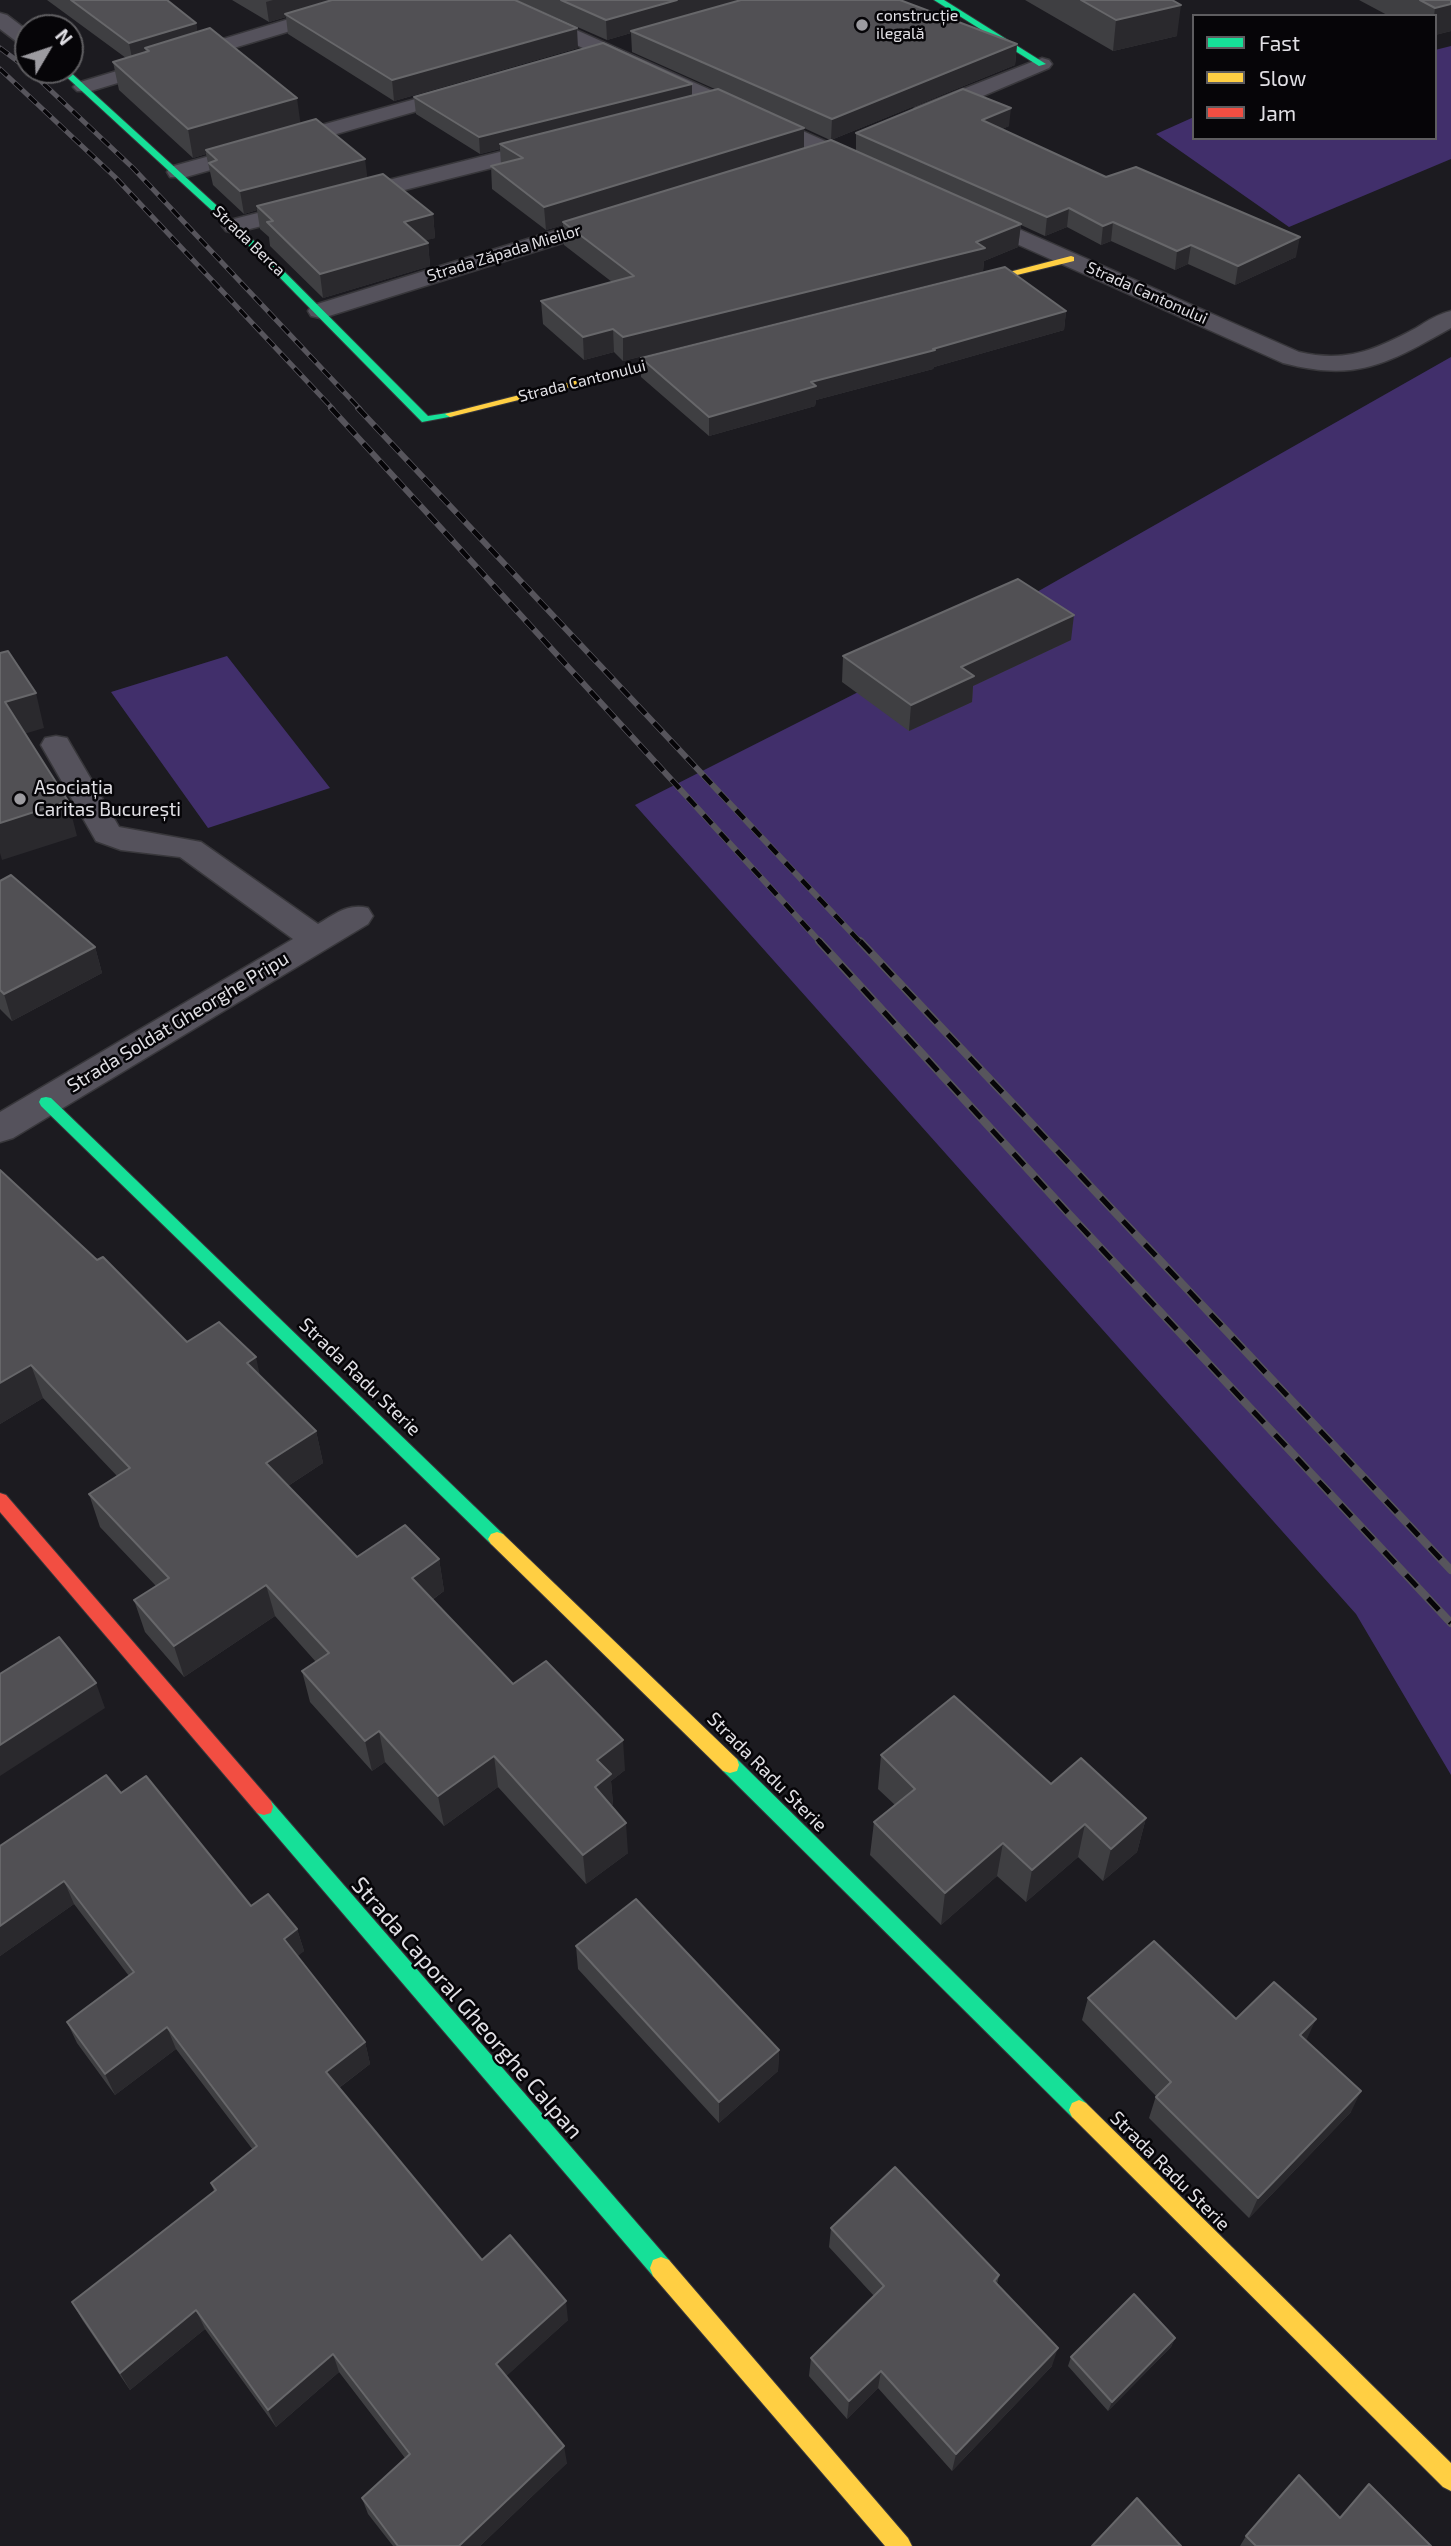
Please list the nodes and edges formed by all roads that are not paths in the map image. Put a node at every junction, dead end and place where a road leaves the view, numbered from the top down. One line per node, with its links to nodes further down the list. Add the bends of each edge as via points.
1 (373, 0): 12 (street)
2 (494, 0): 7 (street)
3 (938, 0): 9 (street)
4 (0, 19): 5 (street)
5 (14, 30)
6 (644, 41): 7 (street)
7 (607, 52): 8 (street); 13 (street)
8 (580, 60)
9 (1042, 64): 15 (street)
10 (80, 84): 12 (street, Strada Berca)
11 (486, 86): 20 (street)
12 (84, 87): 20 (street, Strada Berca)
13 (720, 102): 14 (street); 18 (street)
14 (693, 109)
15 (904, 121)
16 (572, 140): 24 (street)
17 (854, 141): 18 (street)
18 (829, 152): 19 (street); 21 (street)
19 (803, 160)
20 (178, 172): 24 (street, Strada Berca)
21 (880, 174)
22 (956, 208): 25 (street)
23 (630, 214): 27 (street, Strada Zăpada Mieilor)
24 (234, 226): 27 (street, Strada Berca)
25 (1071, 259): 26 (street, Strada Cantonului); 28 (street, Strada Cantonului, via 1292,358 1329,365 1362,361)
26 (950, 289)
27 (320, 311): 30 (street, Strada Berca)
28 (1447, 325)
29 (708, 349): 30 (street, Strada Cantonului)
30 (426, 420)
31 (56, 745): 33 (street, via 107,834 121,841 190,849)
32 (356, 916): 33 (street, Strada Soldat Gheorghe Pripu)
33 (316, 939): 34 (street, Strada Soldat Gheorghe Pripu)
34 (46, 1102): 35 (street, Strada Soldat Gheorghe Pripu); 37 (street, Strada Radu Sterie, via 681,1717)
35 (0, 1129)
36 (0, 1500): 38 (street, Strada Caporal Gheorghe Calpan)
37 (1451, 2479)
38 (900, 2546)

